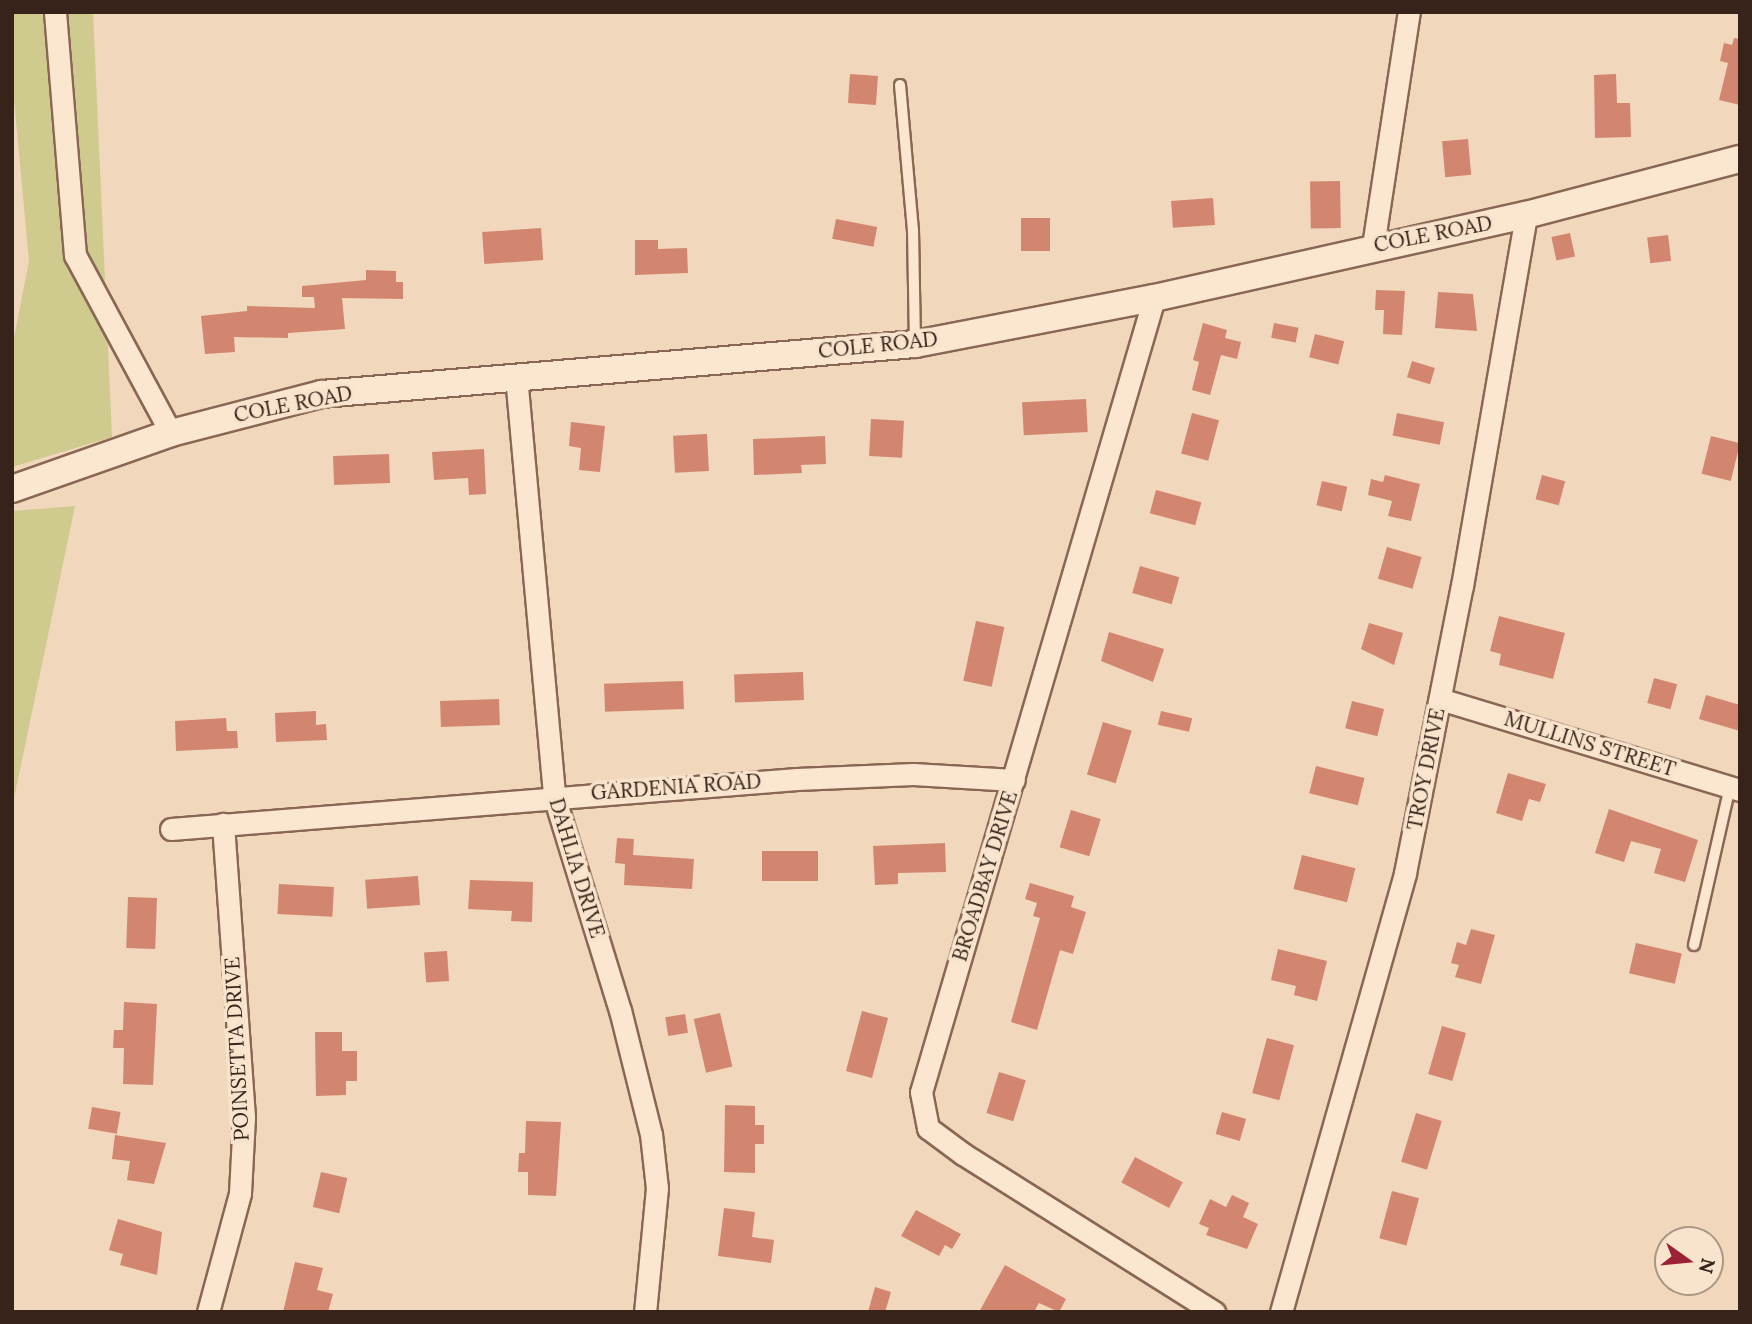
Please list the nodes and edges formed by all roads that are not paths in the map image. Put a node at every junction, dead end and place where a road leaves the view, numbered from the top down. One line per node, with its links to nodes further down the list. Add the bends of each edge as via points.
1 (55, 12): 10 (street, via 75,255)
2 (1409, 12): 6 (street)
3 (900, 85): 8 (lane, via 913,230)
4 (1740, 159): 5 (street, COLE ROAD)
5 (1526, 215): 6 (street, COLE ROAD); 12 (street, TROY DRIVE)
6 (1373, 246): 7 (street, COLE ROAD)
7 (1154, 298): 8 (street, COLE ROAD); 13 (street, BROADBAY DRIVE)
8 (915, 344): 9 (street, COLE ROAD)
9 (516, 376): 10 (street, COLE ROAD, via 322,394); 15 (street, DAHLIA DRIVE)
10 (171, 433): 11 (street, COLE ROAD)
11 (12, 489)
12 (1440, 699): 14 (street, MULLINS STREET); 22 (street, TROY DRIVE, via 1405,873)
13 (1014, 780): 15 (street, GARDENIA ROAD, via 900,775); 21 (street, BROADBAY DRIVE, via 921,1092 928,1128)
14 (1735, 789): 18 (lane)
15 (554, 796): 16 (street, GARDENIA ROAD); 20 (street, DAHLIA DRIVE, via 620,1010 651,1134 657,1188)
16 (223, 824): 17 (street, GARDENIA ROAD); 19 (street, POINSETTA DRIVE, via 244,1117 240,1193)
17 (171, 829)
18 (1694, 945)
19 (208, 1312)
20 (645, 1312)
21 (1214, 1312)
22 (1281, 1312)

